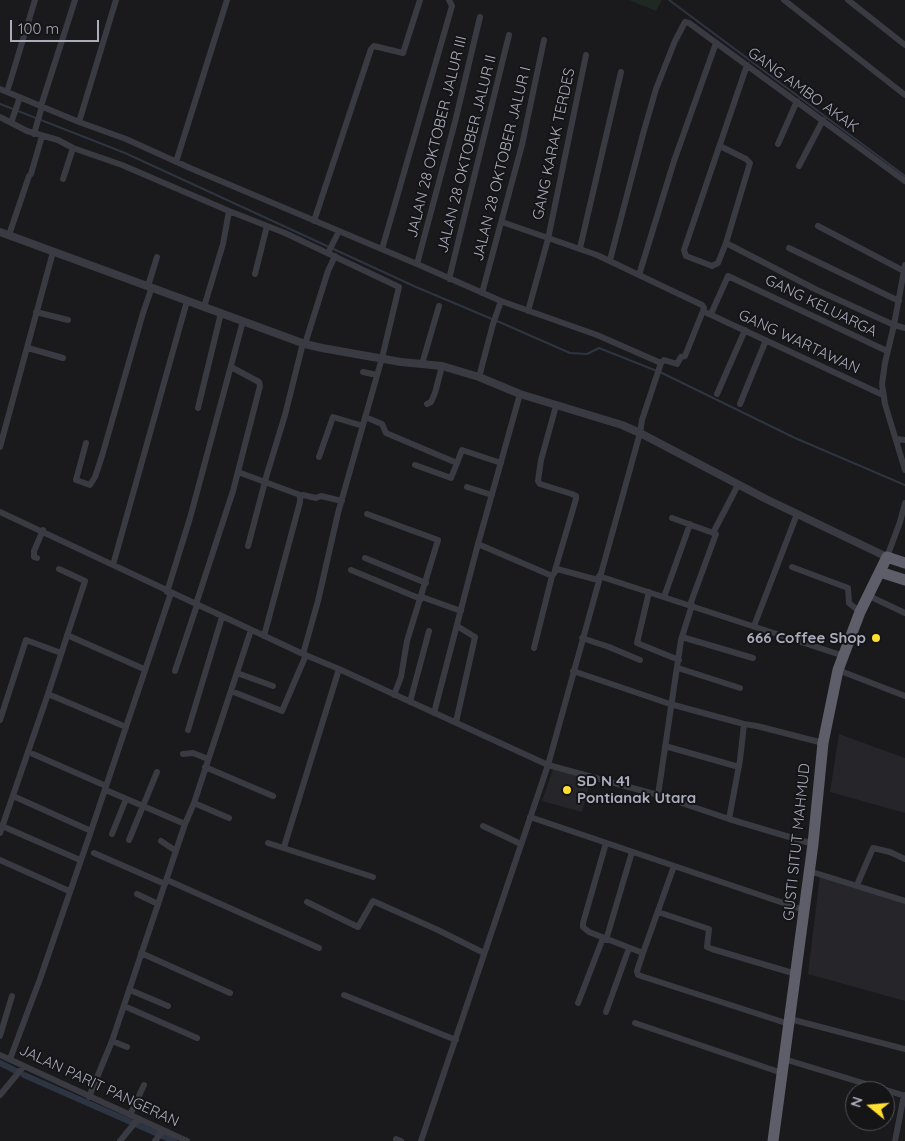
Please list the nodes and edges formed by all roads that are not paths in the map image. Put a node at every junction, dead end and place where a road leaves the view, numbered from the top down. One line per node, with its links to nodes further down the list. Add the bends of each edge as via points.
1 (35, 0): 17 (street)
2 (75, 0): 21 (street)
3 (116, 0): 25 (street)
4 (227, 0): 31 (street)
5 (420, 0): 36 (street, via 403,53 373,47)
6 (449, 0): 47 (street, via 452,6)
7 (784, 0): 18 (street)
8 (848, 0): 13 (street)
9 (480, 17): 52 (street, JALAN 28 OKTOBER JALUR III)
10 (509, 35): 56 (street, JALAN 28 OKTOBER JALUR II)
11 (544, 40): 37 (street, JALAN 28 OKTOBER JALUR I)
12 (716, 43): 15 (street, GANG AMBO AKAK); 51 (street, GANG AMBO AKAK, via 689,23 684,23 649,112); 55 (street)
13 (905, 44)
14 (586, 55): 43 (street, GANG KARAK TERDES)
15 (747, 65): 20 (street, GANG AMBO AKAK); 29 (street)
16 (621, 72): 45 (street)
17 (3, 90): 19 (street)
18 (905, 95)
19 (20, 97): 21 (street); 24 (street)
20 (797, 101): 23 (street, GANG AMBO AKAK); 28 (street)
21 (42, 106): 25 (street); 26 (street)
22 (0, 117): 24 (street)
23 (823, 120): 32 (street); 34 (street, GANG AMBO AKAK)
24 (12, 122): 26 (street)
25 (78, 122): 31 (street)
26 (34, 131): 27 (street)
27 (42, 136): 30 (street); 42 (street)
28 (778, 144)
29 (720, 146): 44 (street, via 750,163); 44 (street, via 684,254 715,265)
30 (73, 148): 33 (street); 35 (street)
31 (176, 162): 36 (street)
32 (799, 166)
33 (63, 179)
34 (905, 181)
35 (229, 211): 38 (street); 63 (street, via 223,244)
36 (314, 220): 40 (street)
37 (502, 222): 43 (street); 58 (street, JALAN 28 OKTOBER JALUR I)
38 (268, 226): 49 (street); 54 (street)
39 (818, 226): 53 (street)
40 (339, 231): 47 (street); 49 (street)
41 (0, 232): 42 (street)
42 (9, 235): 48 (street)
43 (548, 239): 45 (street); 64 (street, GANG KARAK TERDES)
44 (726, 243): 71 (street, via 817,290)
45 (580, 248): 51 (street)
46 (789, 248): 61 (street)
47 (382, 249): 52 (street)
48 (53, 252): 57 (street); 66 (street)
49 (331, 253): 75 (street, via 328,272); 79 (street, via 399,286)
50 (157, 257): 57 (street)
51 (610, 260): 55 (street)
52 (417, 264): 56 (street)
53 (905, 268): 61 (street)
54 (255, 274)
55 (638, 275): 65 (street, GANG WARTAWAN, via 702,305)
56 (449, 279): 58 (street)
57 (150, 286): 59 (street); 99 (street, via 96,477 90,485 76,480)
58 (482, 293): 60 (street)
59 (188, 301): 63 (street); 127 (street)
60 (501, 301): 64 (street); 86 (street)
61 (899, 301): 71 (street)
62 (439, 306): 80 (street)
63 (204, 307): 67 (street)
64 (528, 311): 81 (street, via 597,335)
65 (703, 311): 68 (street, GANG WARTAWAN); 81 (street, via 686,356 681,357 677,364 664,360)
66 (36, 312): 69 (street); 76 (street)
67 (221, 313): 70 (street); 93 (street)
68 (711, 314): 73 (street, GANG WARTAWAN); 77 (street, GANG KELUARGA, via 728,276)
69 (68, 320)
70 (243, 321): 75 (street); 83 (street)
71 (894, 324): 72 (street); 77 (street)
72 (905, 328)
73 (745, 330): 74 (street, GANG WARTAWAN); 88 (street)
74 (766, 340): 89 (street, GANG WARTAWAN); 91 (street)
75 (304, 343): 79 (street); 107 (street)
76 (28, 348): 78 (street); 100 (street)
77 (888, 351): 89 (street)
78 (63, 358)
79 (382, 358): 80 (street); 85 (street)
80 (422, 364): 82 (street)
81 (660, 365): 96 (street)
82 (442, 366): 86 (street); 90 (street, via 435,393)
83 (231, 367): 106 (street, via 260,384); 136 (street)
84 (363, 372): 85 (street)
85 (377, 375): 94 (street)
86 (480, 377): 87 (street)
87 (520, 394): 92 (street); 102 (street)
88 (718, 394)
89 (883, 395): 97 (street)
90 (427, 404)
91 (740, 404)
92 (556, 406): 96 (street); 132 (street, via 538,481 572,494 576,499)
93 (198, 408)
94 (365, 417): 95 (street); 103 (street, via 382,424 386,433)
95 (363, 426): 101 (street, via 333,417); 112 (street)
96 (640, 433): 108 (street); 133 (street)
97 (896, 439): 98 (street); 105 (street)
98 (905, 440)
99 (86, 443)
100 (0, 447)
101 (319, 457)
102 (501, 463): 103 (street, via 462,450); 110 (street)
103 (457, 464): 104 (street, via 451,478)
104 (415, 465)
105 (905, 470)
106 (238, 472): 107 (street); 141 (street)
107 (265, 482): 111 (street, via 298,493); 122 (street)
108 (738, 485): 116 (street); 120 (street)
109 (467, 487): 110 (street)
110 (492, 495): 121 (street)
111 (300, 497): 112 (street, via 321,496); 152 (street)
112 (342, 501): 157 (street)
113 (905, 502): 123 (street)
114 (0, 512): 119 (street)
115 (367, 514): 135 (street, via 438,540)
116 (797, 514): 123 (street); 148 (street)
117 (672, 518): 118 (street)
118 (690, 524): 120 (street); 139 (street)
119 (43, 530): 124 (street, via 34,551); 127 (street)
120 (712, 533): 142 (street, via 716,534)
121 (478, 544): 132 (street); 143 (street)
122 (248, 546)
123 (887, 557): 126 (highway); 131 (highway, GUSTI SITUT MAHMUD)
124 (37, 558)
125 (365, 558): 135 (street)
126 (905, 563)
127 (113, 564): 136 (street)
128 (792, 567): 144 (street, via 848,588 849,603)
129 (59, 569): 151 (street, via 85,581)
130 (351, 570): 140 (street)
131 (880, 572): 134 (highway); 138 (highway, GUSTI SITUT MAHMUD)
132 (553, 573): 133 (street); 155 (street)
133 (598, 578): 137 (street); 154 (street)
134 (905, 580)
135 (426, 583): 140 (street)
136 (169, 592): 141 (street); 162 (street)
137 (649, 592): 139 (street); 161 (street, via 637,642)
138 (867, 595): 144 (highway, GUSTI SITUT MAHMUD); 145 (street)
139 (664, 597): 142 (street)
140 (421, 598): 143 (street); 172 (street)
141 (196, 604): 146 (street); 165 (street)
142 (691, 605): 148 (street); 153 (street)
143 (460, 611): 147 (street)
144 (860, 612): 158 (highway, GUSTI SITUT MAHMUD)
145 (905, 613)
146 (222, 616): 149 (street); 181 (street)
147 (457, 626): 176 (street); 178 (street, via 475,638)
148 (754, 626): 158 (street)
149 (251, 630): 152 (street); 167 (street)
150 (429, 631): 174 (street)
151 (67, 635): 156 (street); 162 (street)
152 (264, 636): 157 (street)
153 (682, 637): 159 (street); 161 (street)
154 (582, 638): 160 (street); 166 (street)
155 (534, 648)
156 (61, 653): 171 (street); 177 (street, via 26,640)
157 (304, 655): 163 (street); 170 (street, via 282,711)
158 (844, 656): 164 (highway, GUSTI SITUT MAHMUD)
159 (753, 658)
160 (640, 660)
161 (678, 664): 169 (street); 175 (street)
162 (144, 669): 180 (street)
163 (339, 669): 172 (street); 212 (street)
164 (838, 670): 173 (street); 182 (highway, GUSTI SITUT MAHMUD)
165 (175, 671)
166 (573, 671): 175 (street); 187 (street)
167 (237, 673): 168 (street); 170 (street)
168 (273, 686)
169 (740, 688)
170 (231, 692): 186 (street)
171 (48, 694): 180 (street); 193 (street)
172 (394, 695): 174 (street)
173 (905, 696)
174 (410, 702): 176 (street)
175 (670, 704): 179 (street); 183 (street)
176 (434, 713): 178 (street)
177 (0, 720)
178 (456, 722): 187 (street)
179 (744, 724): 182 (street); 189 (street)
180 (126, 727): 191 (street)
181 (188, 730)
182 (823, 743): 211 (highway, GUSTI SITUT MAHMUD)
183 (665, 746): 189 (street); 192 (street)
184 (33, 754): 191 (street)
185 (183, 754): 186 (street, via 193,753)
186 (208, 759): 188 (street)
187 (548, 765): 192 (street); 198 (street)
188 (206, 767): 194 (street); 196 (street)
189 (739, 767): 200 (street)
190 (157, 772): 197 (street)
191 (107, 789): 195 (street); 204 (street)
192 (658, 794): 200 (street)
193 (13, 796): 203 (street); 204 (street)
194 (273, 796)
195 (126, 799): 197 (street); 205 (street)
196 (194, 802): 199 (street); 201 (street)
197 (144, 807): 201 (street); 206 (street)
198 (530, 817): 209 (street); 210 (street)
199 (229, 818)
200 (729, 819): 211 (street)
201 (185, 824): 213 (street)
202 (483, 826): 210 (street)
203 (1, 829): 218 (street)
204 (91, 831): 218 (street)
205 (112, 834)
206 (129, 840)
207 (161, 841): 213 (street)
208 (268, 843): 212 (street)
209 (606, 843): 214 (street); 231 (street, via 583,923 589,932)
210 (521, 844): 235 (street)
211 (813, 844): 220 (highway, GUSTI SITUT MAHMUD)
212 (284, 847): 221 (street)
213 (176, 851): 222 (street)
214 (632, 852): 219 (street); 231 (street)
215 (94, 853): 222 (street)
216 (905, 859): 223 (street, via 872,848)
217 (0, 860): 224 (street)
218 (80, 860): 224 (street)
219 (674, 866): 229 (street); 230 (street)
220 (809, 871): 223 (street); 229 (highway, GUSTI SITUT MAHMUD)
221 (373, 877)
222 (166, 882): 228 (street); 232 (street)
223 (857, 885): 226 (street)
224 (69, 891): 255 (street)
225 (138, 894): 228 (street)
226 (905, 901)
227 (307, 902): 235 (street, via 358,927 373,901)
228 (158, 904): 234 (street)
229 (804, 910): 237 (highway, GUSTI SITUT MAHMUD)
230 (658, 912): 236 (street); 237 (street, via 709,929 707,947 712,950)
231 (604, 939): 233 (street); 242 (street)
232 (319, 948)
233 (629, 948): 236 (street); 245 (street)
234 (141, 953): 238 (street); 239 (street)
235 (484, 953): 250 (street)
236 (643, 953): 246 (street, via 638,975)
237 (796, 974): 246 (highway, GUSTI SITUT MAHMUD)
238 (130, 990): 243 (street); 244 (street)
239 (230, 993)
240 (344, 995): 250 (street)
241 (12, 996): 248 (street)
242 (578, 1003)
243 (124, 1006): 249 (street); 251 (street)
244 (168, 1006)
245 (606, 1012)
246 (790, 1022): 253 (street); 256 (highway, GUSTI SITUT MAHMUD)
247 (635, 1023): 258 (street)
248 (0, 1036)
249 (197, 1038)
250 (456, 1040): 269 (street)
251 (112, 1041): 252 (street); 262 (street)
252 (127, 1047)
253 (905, 1049)
254 (0, 1055): 255 (street, JALAN PARIT PANGERAN)
255 (10, 1059): 257 (street, JALAN PARIT PANGERAN)
256 (784, 1059): 258 (highway, GUSTI SITUT MAHMUD); 261 (street)
257 (24, 1066): 260 (street); 262 (street, JALAN PARIT PANGERAN)
258 (782, 1073): 270 (highway, GUSTI SITUT MAHMUD)
259 (144, 1085): 263 (street)
260 (0, 1095)
261 (904, 1095): 271 (street)
262 (89, 1096): 263 (street, JALAN PARIT PANGERAN)
263 (130, 1115): 264 (street, JALAN PARIT PANGERAN)
264 (135, 1123): 265 (street, JALAN PARIT PANGERAN); 266 (street)
265 (163, 1130): 267 (street); 268 (street, JALAN PARIT PANGERAN)
266 (120, 1141)
267 (155, 1141)
268 (187, 1141)
269 (421, 1141)
270 (773, 1141)
271 (895, 1141)

